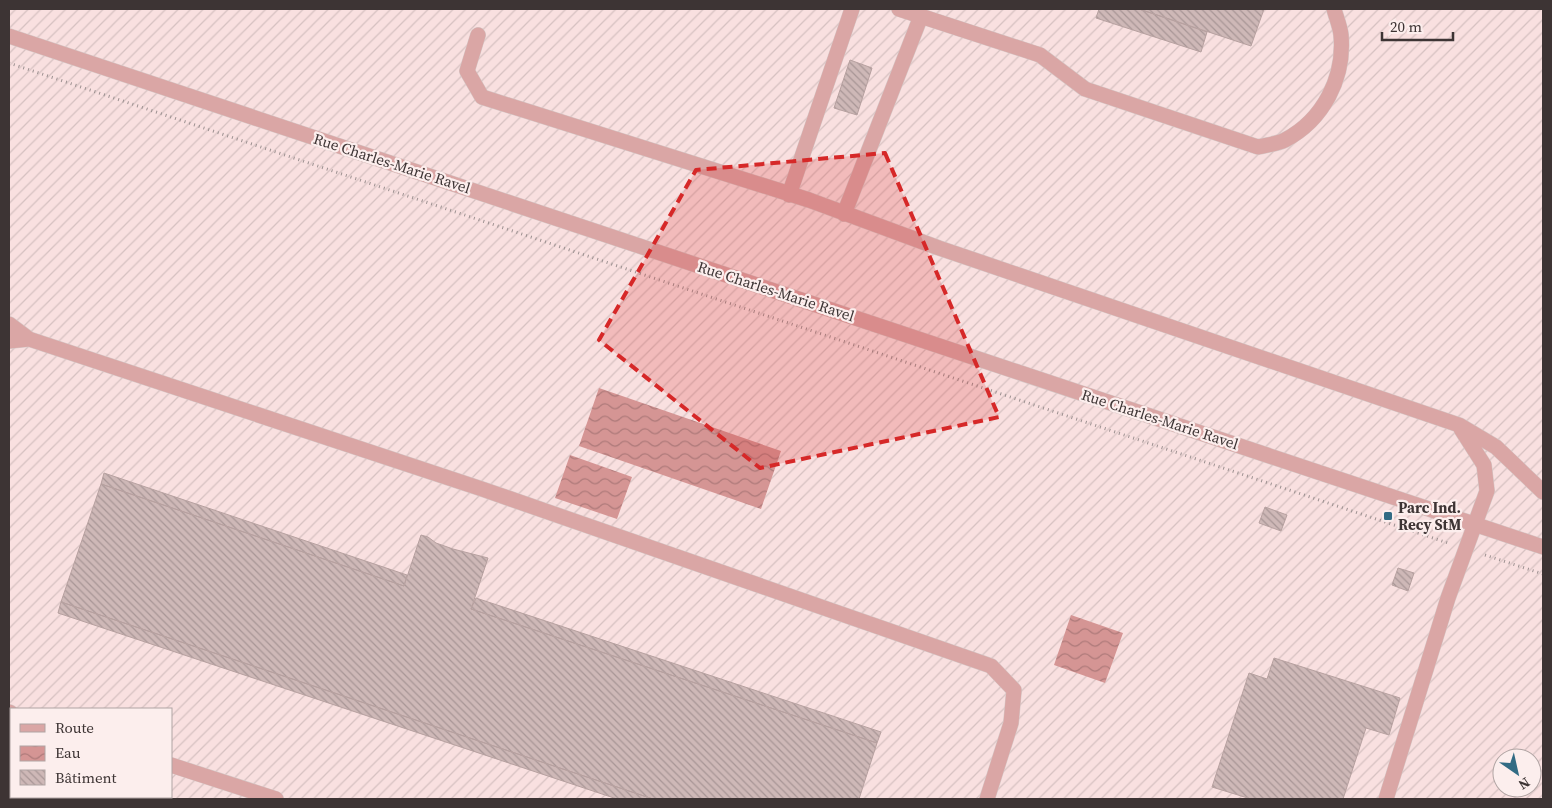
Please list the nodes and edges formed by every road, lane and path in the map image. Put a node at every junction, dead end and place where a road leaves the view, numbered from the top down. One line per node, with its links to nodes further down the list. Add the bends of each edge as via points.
1 (852, 9): 8 (street)
2 (899, 9): 4 (street)
3 (1334, 9): 4 (street, via 1341,34 1341,68 1329,98 1307,124 1283,141 1258,147 1085,89 1040,56)
4 (921, 16): 9 (street)
5 (478, 35): 8 (street, via 467,71 482,97)
6 (9, 36): 15 (street, Rue Charles-Marie Ravel)
7 (9, 63): 17 (path)
8 (790, 195): 9 (street)
9 (844, 214): 13 (street)
10 (9, 324): 11 (street)
11 (29, 339): 12 (street); 21 (street, via 482,489 991,666 1014,690 1011,723)
12 (9, 341)
13 (1459, 425): 14 (street, via 1496,447); 15 (street, via 1484,465 1487,491)
14 (1543, 492)
15 (1474, 524): 16 (street, Rue Charles-Marie Ravel); 17 (street)
16 (1543, 547)
17 (1466, 549): 18 (path); 22 (street)
18 (1543, 574)
19 (172, 765): 20 (street)
20 (276, 799)
21 (987, 799)
22 (1386, 799)

